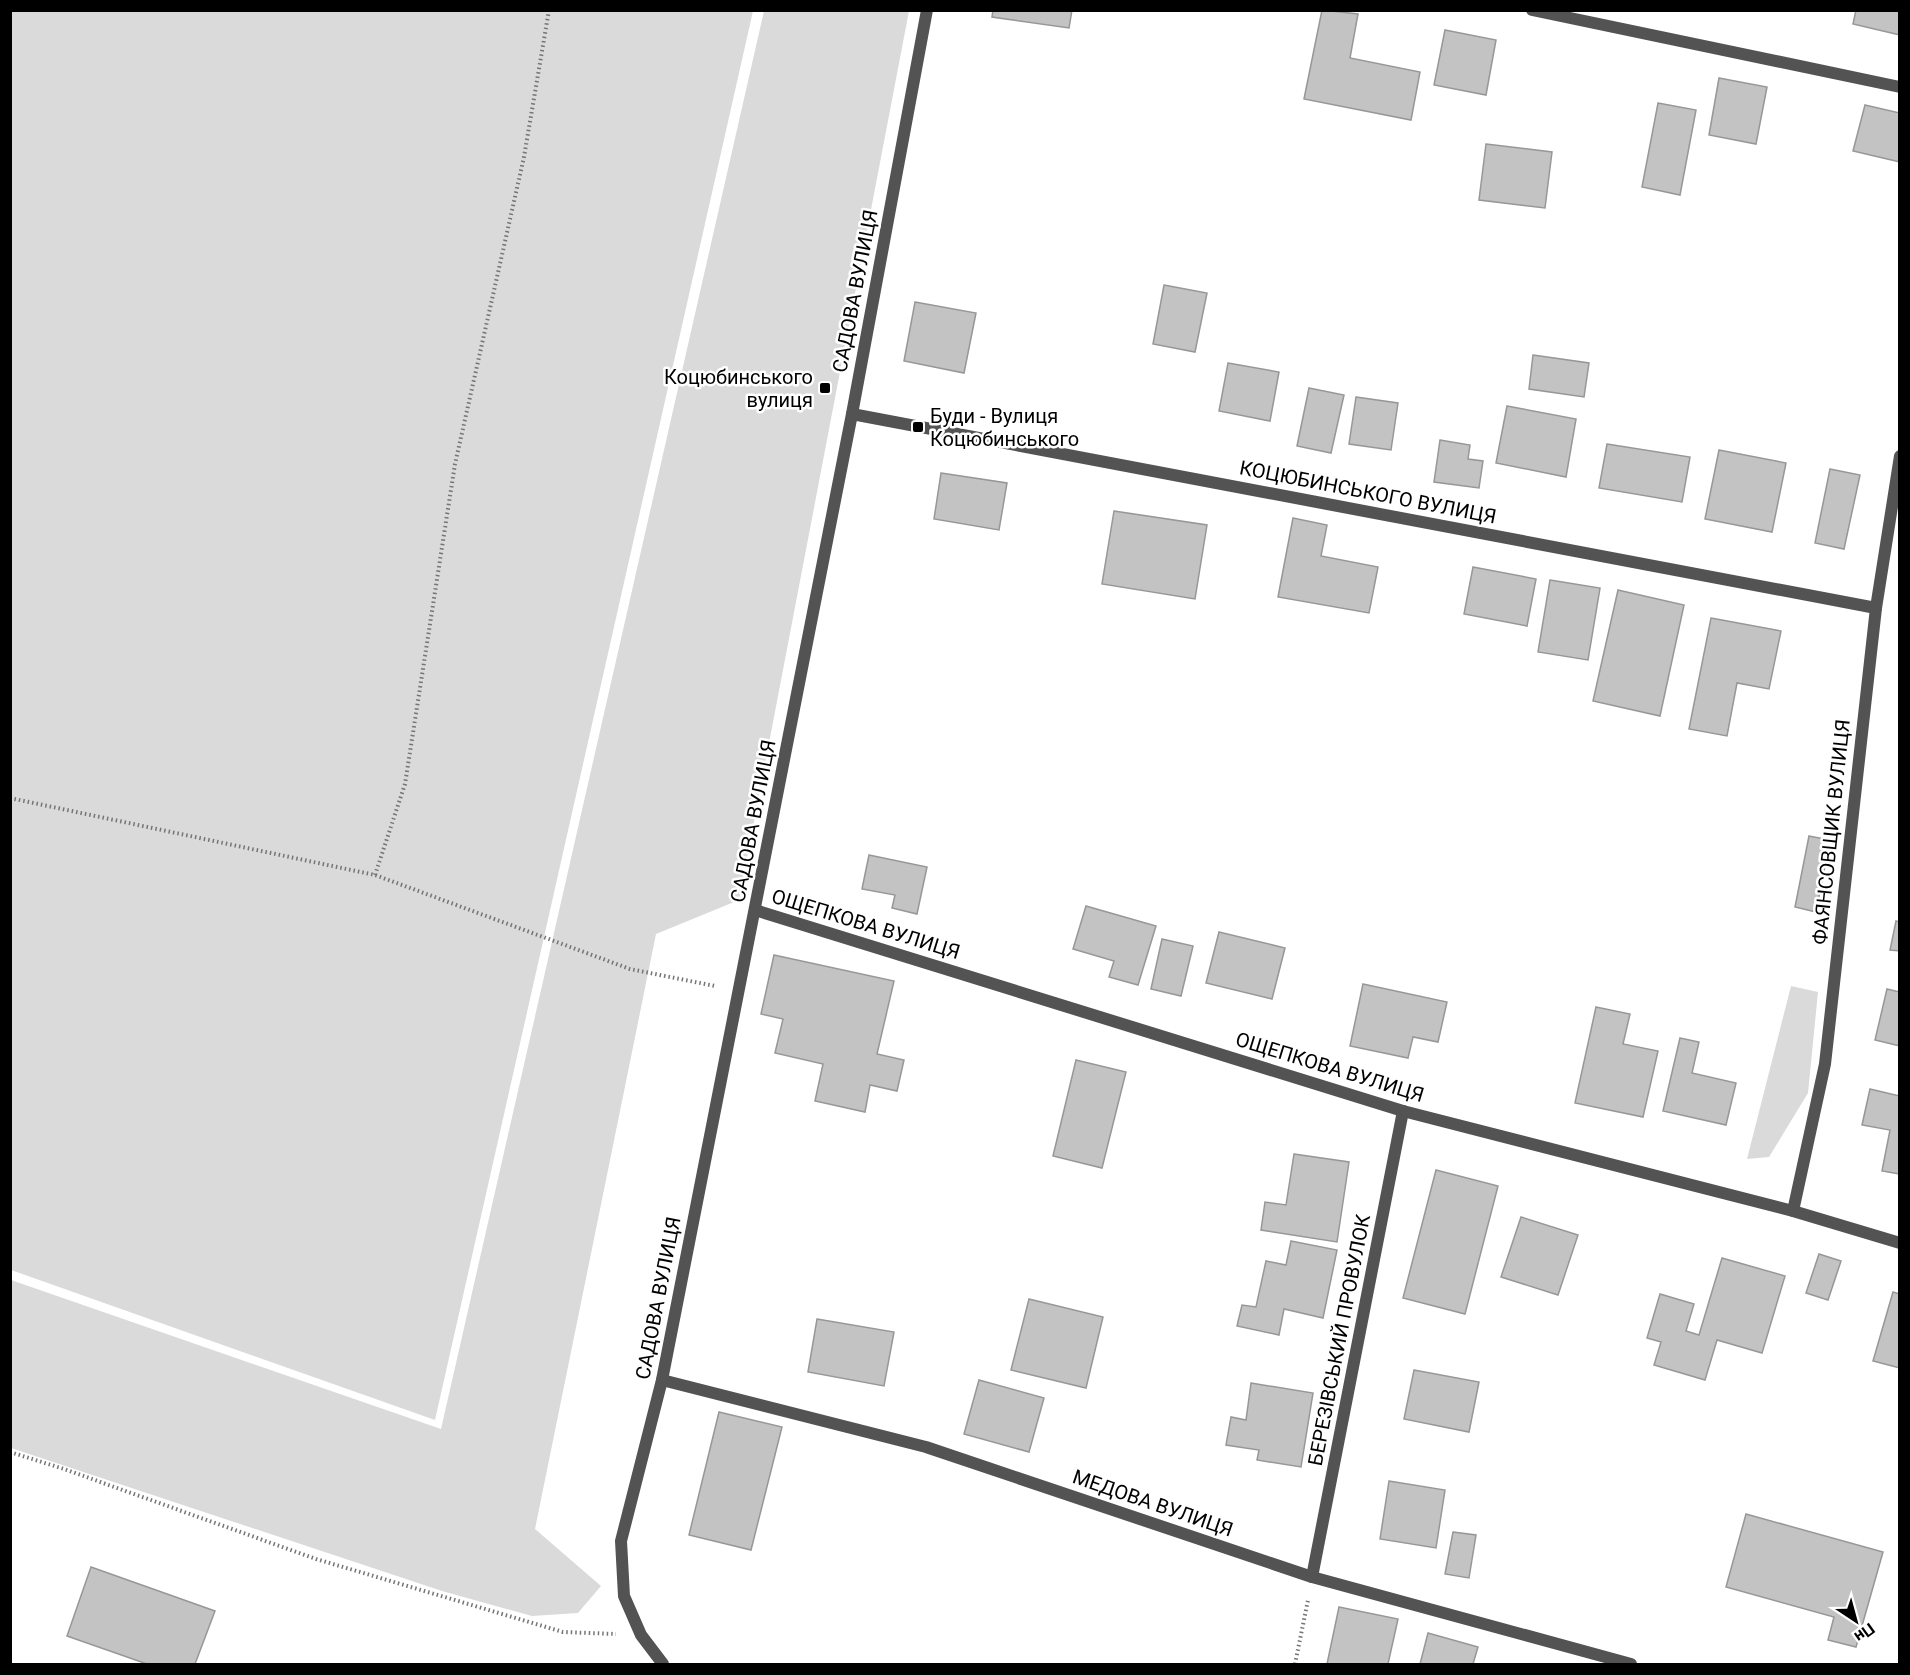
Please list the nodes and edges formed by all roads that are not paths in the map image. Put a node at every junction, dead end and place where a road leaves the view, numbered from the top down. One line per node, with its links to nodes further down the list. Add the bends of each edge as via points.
1 (927, 10): 4 (street, САДОВА ВУЛИЦЯ)
2 (1532, 10): 3 (street)
3 (1899, 87)
4 (852, 414): 6 (street, КОЦЮБИНСЬКОГО ВУЛИЦЯ); 7 (street, САДОВА ВУЛИЦЯ)
5 (1899, 456): 6 (street, ФАЯНСОВЩИК ВУЛИЦЯ)
6 (1876, 608): 9 (street, ФАЯНСОВЩИК ВУЛИЦЯ, via 1826,1064)
7 (755, 909): 8 (street, ОЩЕПКОВА ВУЛИЦЯ); 11 (street, САДОВА ВУЛИЦЯ)
8 (1403, 1111): 9 (street, ОЩЕПКОВА ВУЛИЦЯ); 12 (street, БЕРЕЗІВСЬКИЙ ПРОВУЛОК)
9 (1793, 1211): 10 (street, ОЩЕПКОВА ВУЛИЦЯ)
10 (1899, 1243)
11 (662, 1380): 12 (street, МЕДОВА ВУЛИЦЯ, via 926,1447); 13 (street, САДОВА ВУЛИЦЯ, via 621,1541 624,1596 640,1635)
12 (1312, 1577): 14 (street, МЕДОВА ВУЛИЦЯ)
13 (663, 1665)
14 (1630, 1665)

